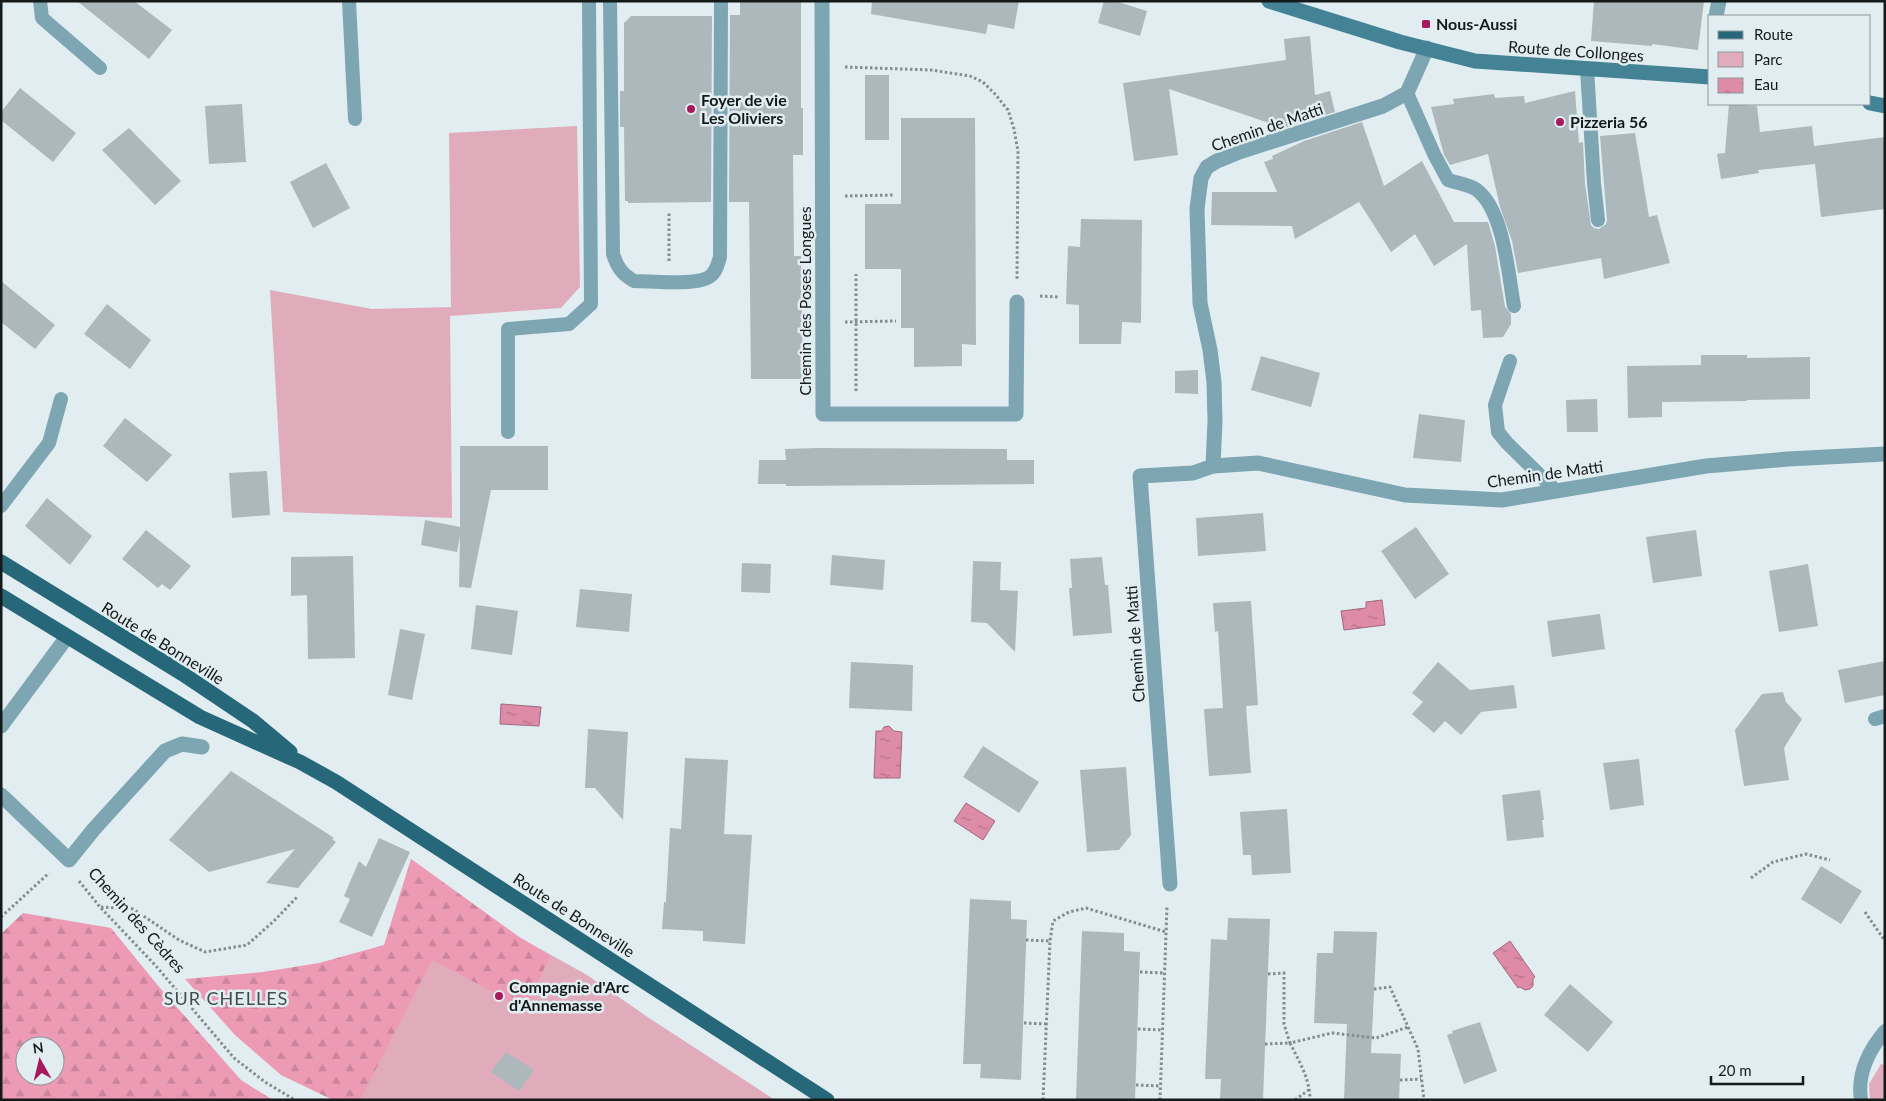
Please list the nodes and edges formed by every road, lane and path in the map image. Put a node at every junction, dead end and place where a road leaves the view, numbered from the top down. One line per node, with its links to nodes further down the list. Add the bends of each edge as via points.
1 (40, 1): 12 (lane, via 42,18)
2 (349, 1): 18 (lane)
3 (589, 1): 33 (lane, via 591,304 568,324 508,329)
4 (610, 1): 24 (lane, via 613,254 625,276 634,281)
5 (721, 1): 24 (lane, via 720,256 709,277 694,282)
6 (822, 1): 11 (street, Chemin des Poses Longues)
7 (1269, 1): 10 (street, Route de Collonges)
8 (1719, 1): 9 (street)
9 (1716, 15)
10 (1427, 48): 13 (street, Route de Collonges, via 1475,61); 15 (street)
11 (822, 66): 19 (street, Chemin des Poses Longues); 25 (path, via 954,73 983,82 995,94 1008,110 1018,151)
12 (100, 68)
13 (1587, 69): 14 (street, Route de Collonges); 22 (lane)
14 (1708, 77)
15 (1407, 93): 26 (lane, via 1448,180 1477,190 1495,212); 35 (street, Chemin de Matti, via 1383,106 1217,161 1201,178 1197,209 1200,303 1214,382)
16 (1871, 103): 17 (street)
17 (1885, 106)
18 (355, 119)
19 (822, 196): 20 (path); 28 (street, Chemin des Poses Longues)
20 (894, 196)
21 (670, 210): 24 (path)
22 (1598, 220)
23 (856, 274): 29 (path)
24 (669, 282)
25 (1017, 302): 32 (street, Chemin des Poses Longues, via 1016,414)
26 (1514, 306)
27 (896, 321): 29 (path)
28 (822, 322): 29 (path); 32 (street, Chemin des Poses Longues, via 823,414)
29 (856, 322): 32 (path)
30 (1510, 361): 36 (lane, via 1495,405 1498,432)
31 (61, 399): 37 (lane, via 50,443)
32 (856, 414)
33 (508, 432)
34 (1885, 454): 36 (street, Chemin de Matti, via 1706,466)
35 (1213, 466): 36 (street, Chemin de Matti, via 1258,463 1405,495 1502,500); 48 (street, Chemin de Matti, via 1193,473 1140,476)
36 (1556, 491)
37 (1, 506)
38 (1, 562): 43 (main road, Route de Bonneville, via 183,674 253,721)
39 (1, 596): 40 (main road, Route de Bonneville)
40 (67, 638): 41 (street); 43 (main road, Route de Bonneville, via 200,717)
41 (1, 726)
42 (202, 746): 45 (street, Chemin des Cèdres, via 182,744 165,751)
43 (300, 762): 75 (main road, Route de Bonneville)
44 (1, 795): 45 (street, Chemin des Cèdres)
45 (69, 860): 50 (path, Chemin des Cèdres, via 73,874); 52 (path, Chemin des Cèdres, via 50,872)
46 (1830, 860): 47 (path, via 1806,854 1773,862)
47 (1751, 878)
48 (1170, 884): 53 (path)
49 (298, 896): 50 (path, via 247,945 205,952 179,940 133,909)
50 (100, 907): 74 (path, Chemin des Cèdres, via 156,966 234,1058)
51 (1865, 912): 56 (path)
52 (1, 917)
53 (1166, 932): 55 (path, via 1086,908 1069,912 1053,921); 58 (path)
54 (1026, 940): 55 (path)
55 (1050, 941): 62 (path)
56 (1885, 941)
57 (1140, 972): 58 (path)
58 (1164, 973): 65 (path)
59 (1268, 974): 67 (path, via 1284,973 1284,1024)
60 (1374, 988): 63 (path, via 1390,987)
61 (1024, 1023): 62 (path)
62 (1047, 1024): 76 (path)
63 (1408, 1027): 67 (path, via 1376,1038 1332,1033); 70 (path, via 1418,1049)
64 (1138, 1029): 65 (path)
65 (1163, 1030): 72 (path)
66 (1885, 1031): 81 (lane, via 1874,1044 1864,1067)
67 (1290, 1043): 68 (path); 73 (path)
68 (1265, 1044)
69 (1400, 1080): 70 (path)
70 (1421, 1080): 80 (path)
71 (1136, 1085): 72 (path)
72 (1161, 1086): 77 (path)
73 (1310, 1090): 78 (path); 79 (path)
74 (295, 1100)
75 (828, 1100)
76 (1043, 1100)
77 (1160, 1100)
78 (1295, 1100)
79 (1310, 1100)
80 (1424, 1100)
81 (1860, 1100)

